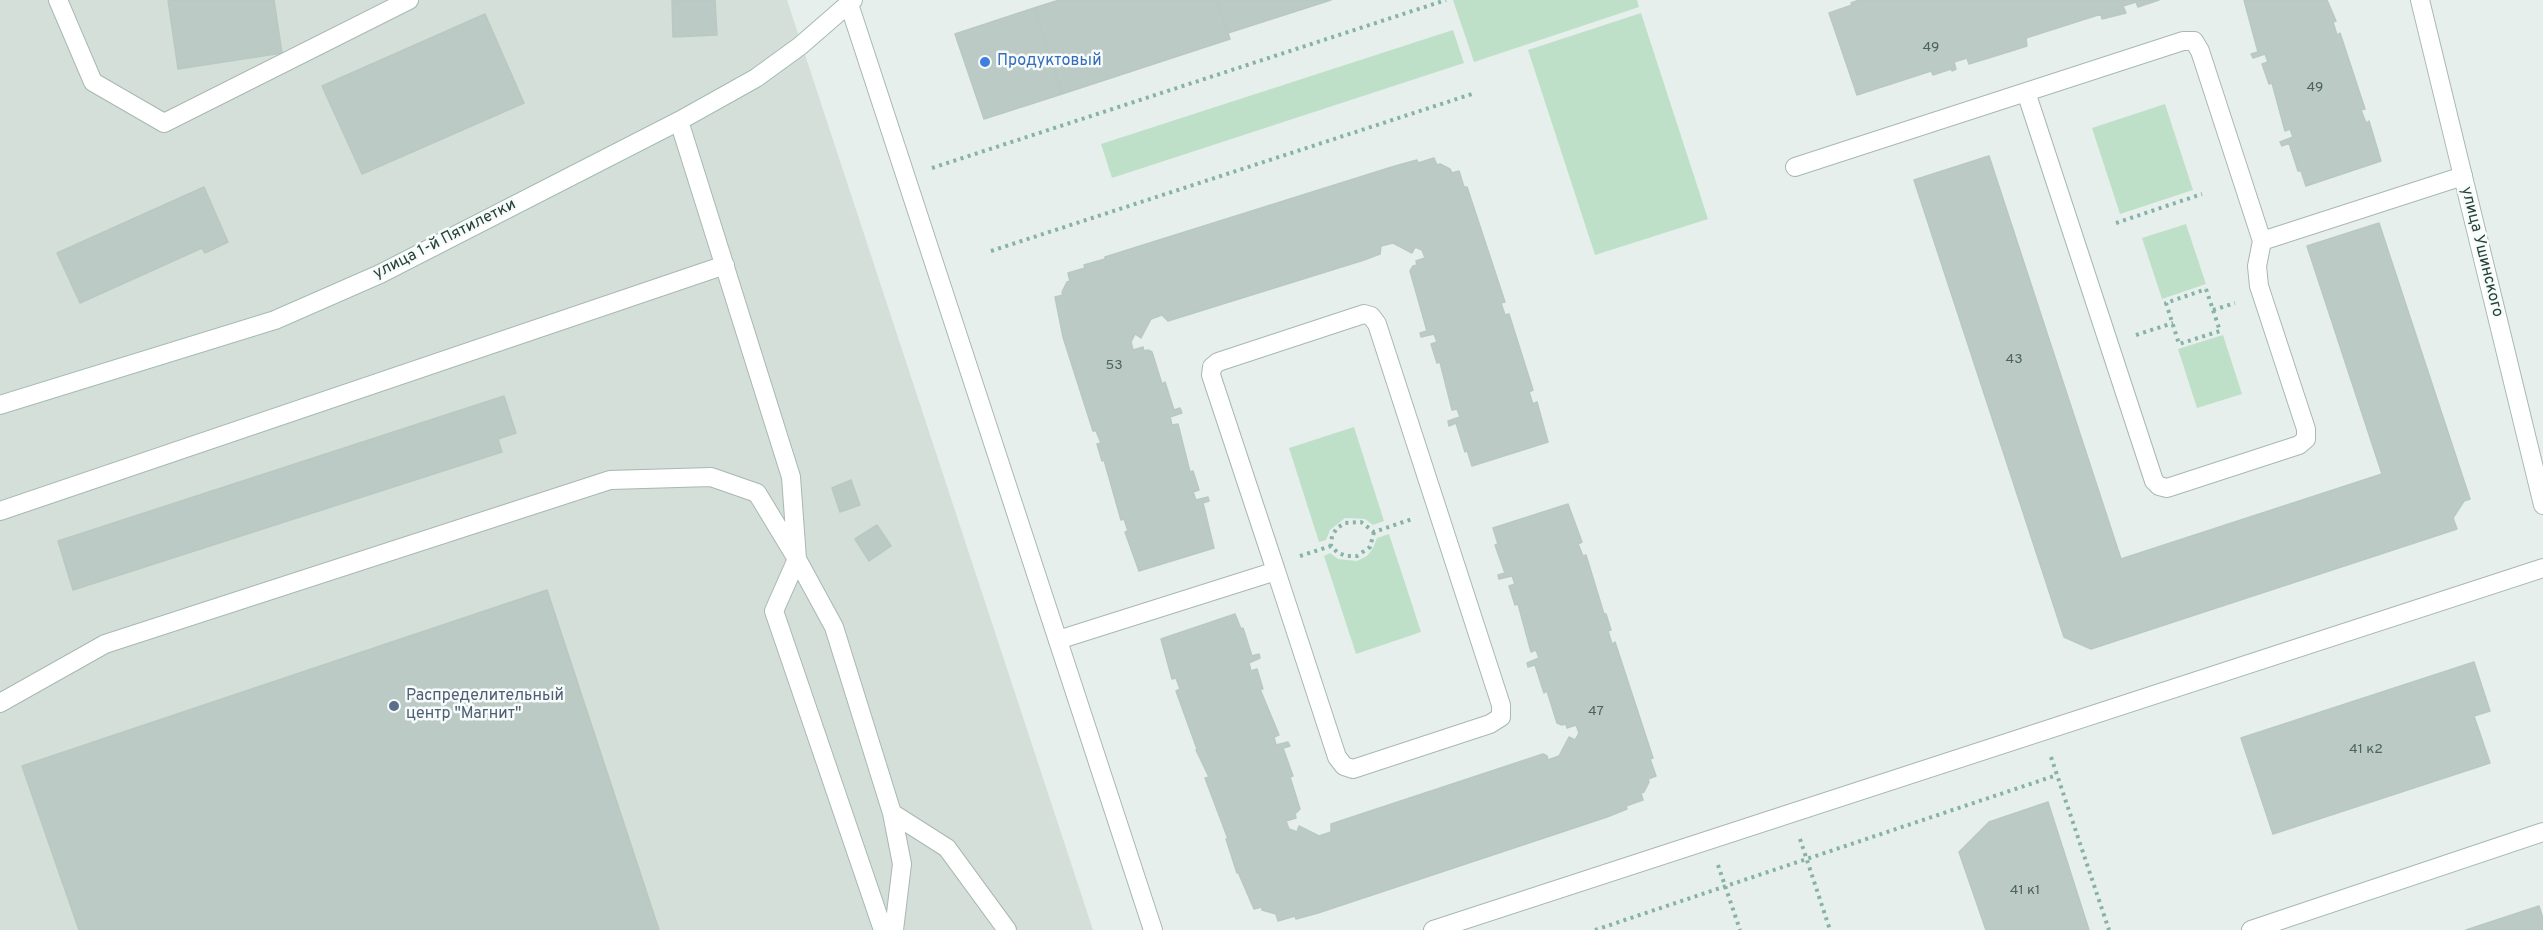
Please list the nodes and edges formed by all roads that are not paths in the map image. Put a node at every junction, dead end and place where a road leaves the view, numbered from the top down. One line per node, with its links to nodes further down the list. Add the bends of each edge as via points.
1 (58, 0): 2 (street, via 93,82 164,123)
2 (409, 0)
3 (2420, 0): 8 (street, улица Ушинского)
4 (851, 2): 6 (street, улица 1-й Пятилетки, via 756,78); 17 (street)
5 (2026, 92): 7 (street); 9 (street, via 2183,41 2194,41); 9 (street, via 2154,481 2159,486 2167,488 2299,445 2306,439 2259,286 2257,266)
6 (679, 121): 10 (street); 11 (street, улица 1-й Пятилетки, via 380,274 275,320)
7 (1795, 167)
8 (2463, 176): 9 (street); 12 (street, улица Ушинского)
9 (2262, 241)
10 (724, 265): 13 (street); 14 (street, via 791,477)
11 (0, 405)
12 (2543, 505)
13 (0, 512)
14 (797, 559): 18 (street, via 757,493 711,477 610,480 105,644); 19 (street, via 834,627); 21 (street, via 774,611)
15 (2543, 568): 25 (street)
16 (1276, 571): 16 (street, via 1211,375 1212,367 1364,314 1371,316 1377,324 1501,705 1501,717 1353,769 1344,766 1337,757); 17 (street)
17 (1058, 640): 24 (street)
18 (0, 703)
19 (892, 813): 22 (street, via 902,864); 23 (street, via 947,848)
20 (2543, 832): 26 (street)
21 (883, 930)
22 (894, 930)
23 (1007, 930)
24 (1153, 930)
25 (1433, 930)
26 (2251, 930)

